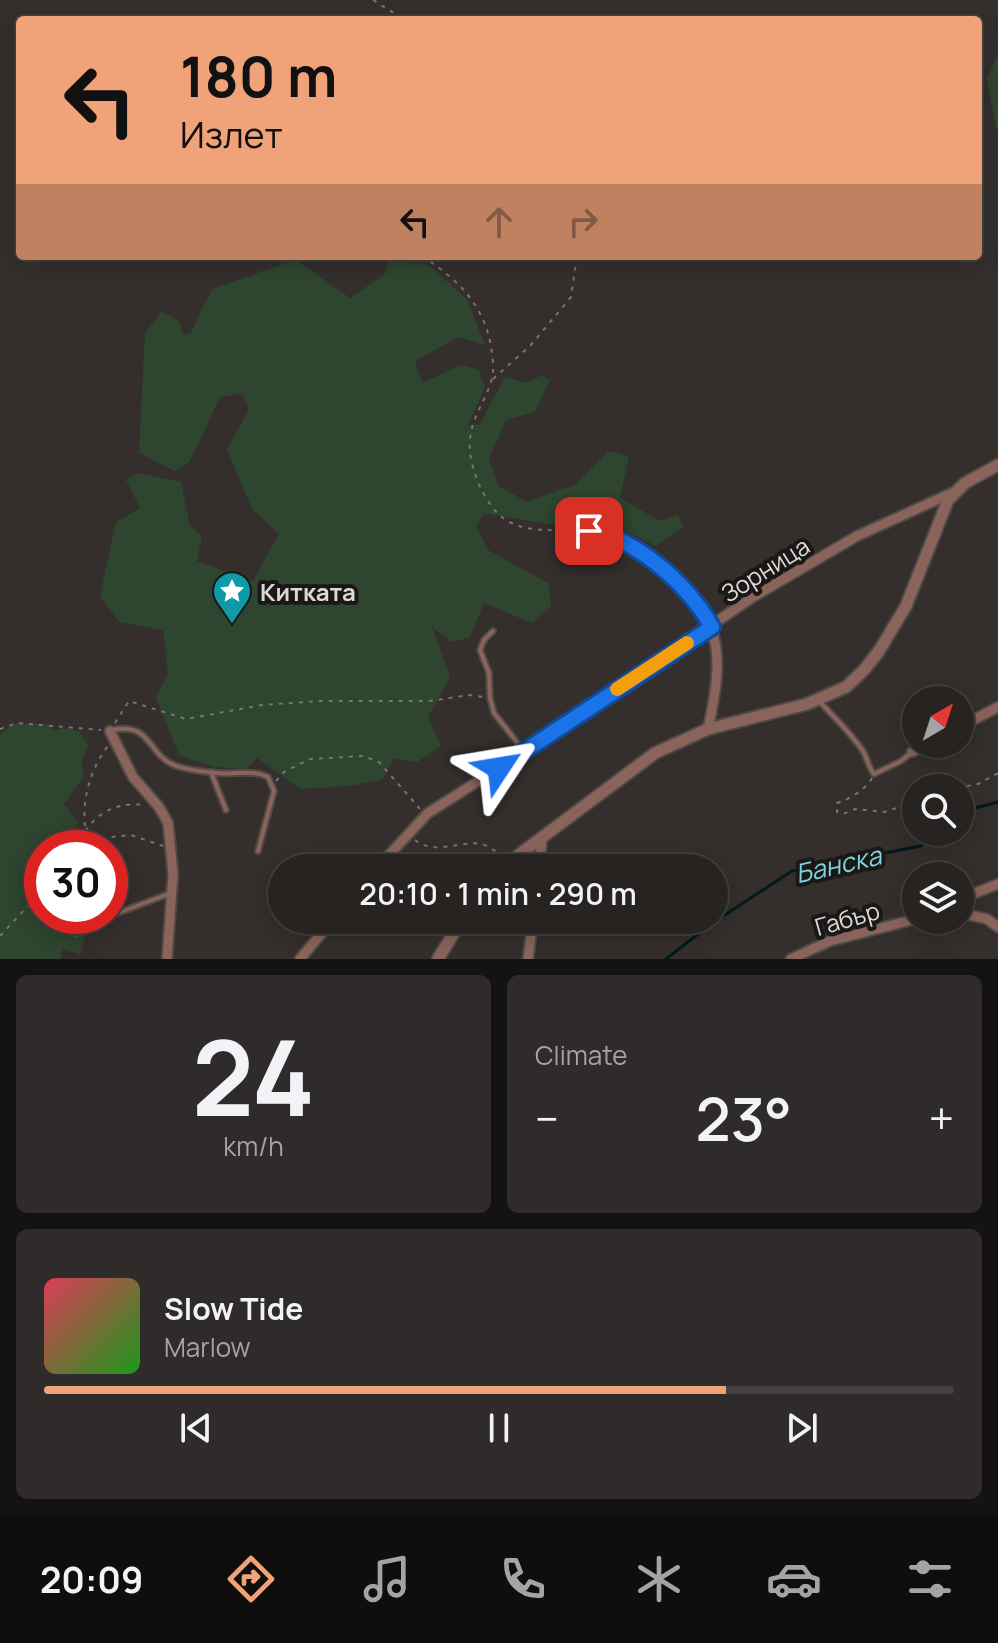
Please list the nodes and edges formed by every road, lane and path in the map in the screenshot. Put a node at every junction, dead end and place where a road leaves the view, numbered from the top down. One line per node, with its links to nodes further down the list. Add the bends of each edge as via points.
1 (373, 0): 2 (path)
2 (399, 16)
3 (427, 260): 5 (path, via 464,287 479,310 493,365)
4 (576, 260): 5 (path, via 571,297)
5 (491, 382): 8 (path, via 468,449 497,516 523,528)
6 (998, 465): 7 (street)
7 (954, 491): 9 (street, Зорница, via 857,536); 12 (street, via 906,606 879,651 846,687)
8 (589, 531): 9 (street, via 607,534 656,565 688,592)
9 (712, 627): 16 (street, via 719,664); 18 (street, Зорница)
10 (493, 631): 11 (lane, via 480,650 489,673)
11 (490, 698): 17 (path, via 262,705 186,719 129,701); 18 (lane, via 494,713)
12 (819, 700): 16 (street); 22 (lane, via 854,739)
13 (998, 707): 14 (street)
14 (974, 720)
15 (0, 729): 17 (path, via 17,723)
16 (708, 729): 33 (street, via 655,753)
17 (112, 735): 20 (lane, via 126,727 140,732 170,763); 26 (street, via 133,777); 29 (path, via 93,771)
18 (524, 752): 28 (street, Зорница)
19 (905, 758): 22 (lane)
20 (211, 772): 23 (lane, via 259,772); 27 (lane)
21 (998, 773): 24 (path)
22 (874, 774): 25 (path, via 868,784 837,803 837,812 884,812)
23 (272, 784): 28 (path, via 310,759 363,756 379,762); 35 (lane)
24 (974, 785)
25 (902, 806)
26 (159, 807): 29 (path, via 126,803); 34 (street, via 168,823)
27 (226, 810)
28 (428, 813): 32 (street, Зорница)
29 (85, 827): 30 (path)
30 (84, 830)
31 (128, 835): 34 (path)
32 (408, 835): 36 (street, Зорница); 37 (path, via 424,846 482,844)
33 (542, 839): 38 (street); 39 (street)
34 (172, 851): 41 (street)
35 (258, 851)
36 (390, 854)
37 (494, 854)
38 (520, 854)
39 (540, 854)
40 (998, 884): 42 (street)
41 (171, 893): 43 (lane); 52 (street)
42 (974, 893)
43 (128, 909)
44 (24, 910): 51 (path)
45 (974, 917): 46 (street)
46 (994, 922)
47 (902, 923): 56 (street, Габър, via 830,941)
48 (321, 934): 53 (street)
49 (453, 934): 54 (street)
50 (531, 934): 55 (street)
51 (0, 936)
52 (167, 959)
53 (300, 959)
54 (438, 959)
55 (528, 959)
56 (791, 959)

